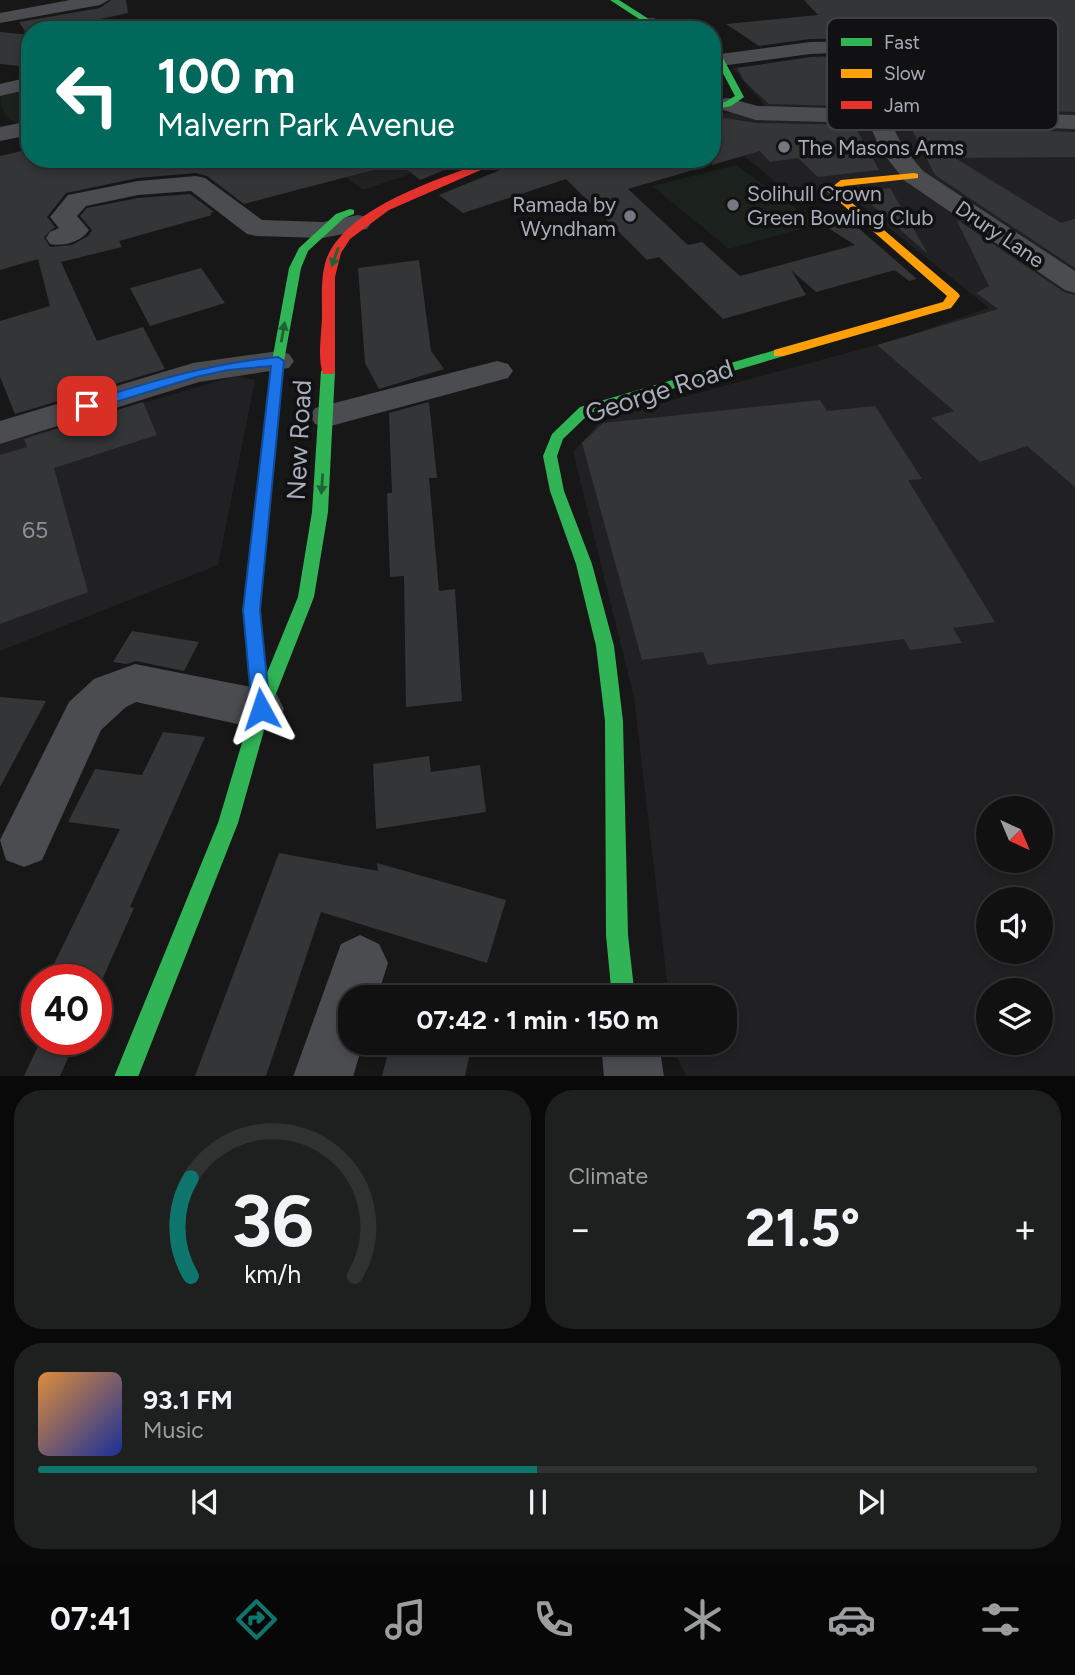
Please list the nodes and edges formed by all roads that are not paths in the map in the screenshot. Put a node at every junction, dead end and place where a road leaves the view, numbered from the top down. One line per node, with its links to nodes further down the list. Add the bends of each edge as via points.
1 (100, 0): 3 (street)
2 (614, 0): 4 (street)
3 (0, 18)
4 (648, 21)
5 (827, 48): 6 (street)
6 (721, 58)
7 (721, 66): 10 (street, via 740,93)
8 (21, 85): 9 (street)
9 (0, 90)
10 (721, 106)
11 (721, 106): 12 (street, via 756,113)
12 (827, 115)
13 (21, 130): 15 (street)
14 (883, 130): 17 (street, Drury Lane)
15 (0, 134)
16 (478, 168): 18 (street, New Road)
17 (914, 176): 22 (street, Drury Lane); 32 (street, George Road, via 841,183 832,191 949,289 954,296 947,305 585,410 557,437 550,456 605,646 614,721 617,935)
18 (402, 198): 19 (street, New Road); 20 (street, New Road, via 374,202 340,216)
19 (367, 221): 20 (street); 25 (street, New Road, one-way to 25, via 345,236 330,272 320,375)
20 (323, 230): 21 (street, via 256,228 196,183 77,200 63,217 76,230); 24 (street, New Road, one-way to 20, via 295,268 303,250)
21 (59, 238)
22 (1075, 284)
23 (497, 371): 25 (street)
24 (280, 374): 26 (street, via 228,366 193,373); 28 (street, New Road)
25 (327, 416): 29 (street, New Road, one-way to 29, via 320,512 306,564 306,597)
26 (0, 433)
27 (277, 567): 28 (street)
28 (254, 570): 29 (street, New Road, via 252,610)
29 (261, 709): 30 (street, via 135,683 110,693 86,716); 34 (street, New Road, via 228,823)
30 (23, 844)
31 (360, 963): 35 (street)
32 (623, 985)
33 (632, 1055): 36 (street)
34 (126, 1076)
35 (323, 1076)
36 (635, 1076)

